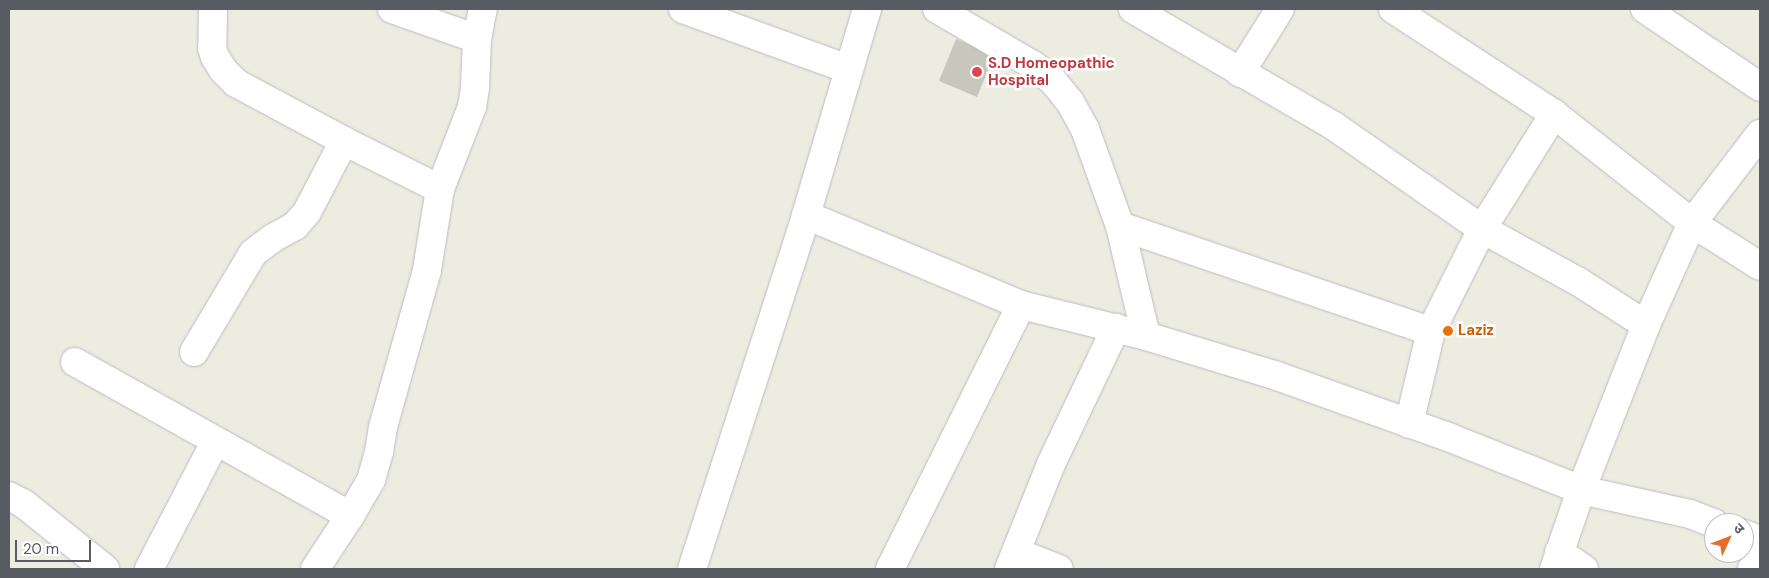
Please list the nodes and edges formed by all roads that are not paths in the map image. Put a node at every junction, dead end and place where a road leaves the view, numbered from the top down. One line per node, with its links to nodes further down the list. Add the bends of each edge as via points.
1 (213, 9): 17 (street, via 212,48 223,70 236,83)
2 (392, 9): 11 (street)
3 (483, 9): 11 (street)
4 (683, 9): 12 (street)
5 (867, 9): 12 (street)
6 (937, 9): 21 (street, via 1053,81 1085,129)
7 (1133, 9): 13 (street)
8 (1280, 9): 13 (street)
9 (1393, 9): 15 (street)
10 (1645, 9): 14 (street)
11 (477, 39): 18 (street, via 472,107)
12 (848, 70): 19 (street)
13 (1240, 73): 22 (street, via 1334,126)
14 (1760, 87)
15 (1554, 114): 20 (street); 22 (street)
16 (1760, 134): 20 (street)
17 (344, 142): 18 (street); 29 (street, via 307,212 295,226 253,253)
18 (440, 189): 35 (street, via 427,270 379,452 371,480)
19 (806, 216): 24 (street); 43 (street)
20 (1692, 223): 23 (street); 25 (street)
21 (1120, 226): 27 (street); 28 (street)
22 (1482, 229): 25 (street, via 1579,282); 27 (street)
23 (1760, 266)
24 (1021, 304): 26 (street); 44 (street)
25 (1646, 325): 33 (street)
26 (1116, 328): 28 (street); 39 (street, via 1051,464)
27 (1431, 331): 31 (street)
28 (1146, 336): 31 (street, via 1274,375)
29 (194, 352)
30 (75, 362): 32 (street)
31 (1409, 424): 33 (street)
32 (215, 442): 35 (street); 41 (street)
33 (1581, 490): 36 (street); 38 (street)
34 (9, 496): 40 (street, via 24,504)
35 (350, 516): 42 (street)
36 (1704, 519)
37 (1760, 557): 47 (street)
38 (1556, 560): 46 (street)
39 (1013, 561): 45 (street)
40 (105, 569)
41 (149, 569)
42 (314, 569)
43 (692, 569)
44 (890, 569)
45 (1058, 569)
46 (1584, 569)
47 (1752, 569)

